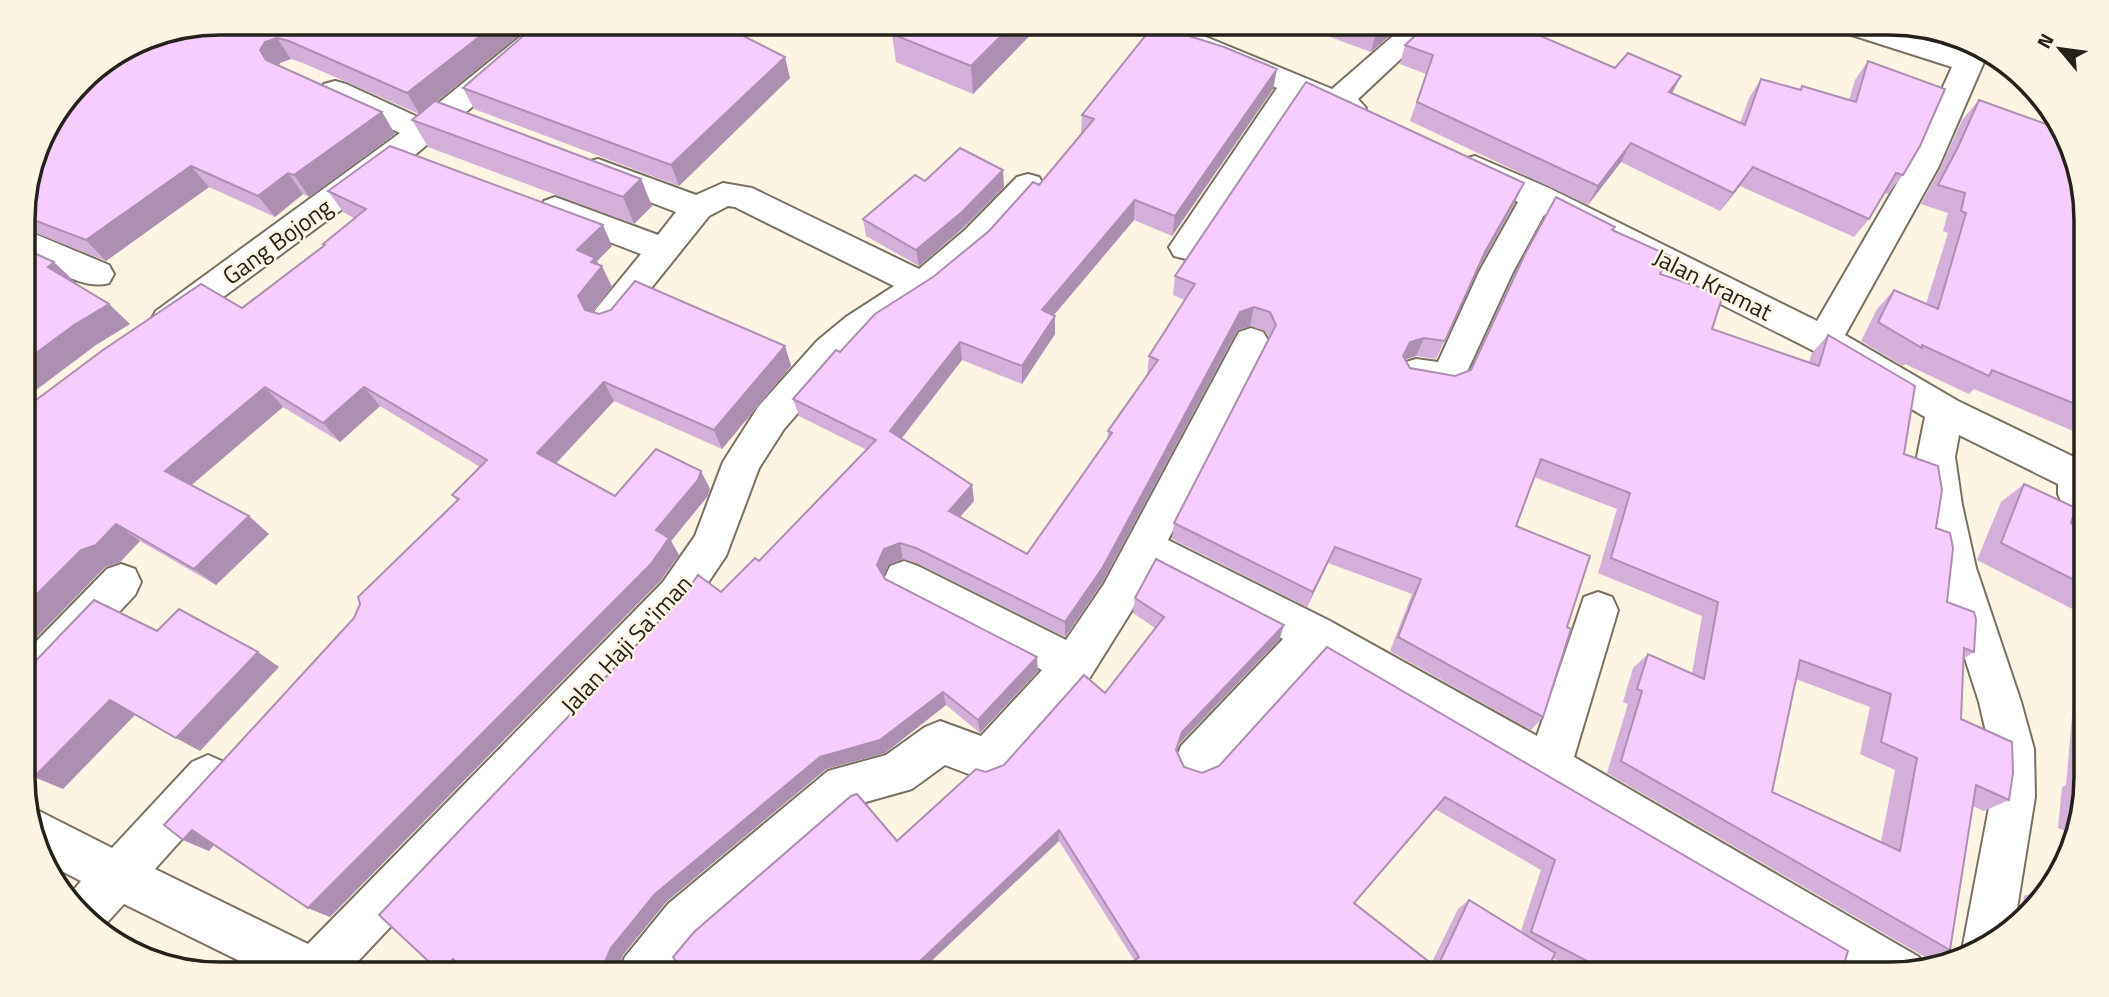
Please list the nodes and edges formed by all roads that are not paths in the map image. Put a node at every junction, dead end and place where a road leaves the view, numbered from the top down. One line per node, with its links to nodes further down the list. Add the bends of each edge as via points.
1 (540, 35): 13 (street, Gang Bojong)
2 (1176, 35): 9 (street)
3 (1228, 35): 10 (street)
4 (1411, 35): 10 (street)
5 (1893, 35): 6 (street)
6 (1970, 54)
7 (1973, 55): 28 (street, via 1923,166)
8 (304, 77): 13 (street)
9 (1295, 84): 10 (street); 22 (street)
10 (1347, 92): 11 (street)
11 (1375, 119)
12 (483, 127): 13 (street)
13 (422, 131): 16 (street); 27 (street, Gang Bojong)
14 (1450, 155): 18 (street, Jalan Kramat)
15 (571, 160): 20 (street)
16 (438, 165)
17 (1028, 185): 25 (street, Jalan Haji Sa'iman, via 976,239)
18 (1538, 196): 28 (street, Jalan Kramat); 30 (street, via 1496,272 1451,372 1447,377)
19 (527, 199): 23 (street)
20 (698, 208): 23 (street); 25 (street, via 723,194 741,196)
21 (35, 246): 24 (street)
22 (1186, 247)
23 (664, 250): 26 (street)
24 (97, 274)
25 (922, 285): 48 (street, Jalan Haji Sa'iman, via 858,326 771,418 742,462 712,544 677,595)
26 (608, 318)
27 (145, 335)
28 (1824, 340): 31 (street, Jalan Kramat)
29 (1251, 342): 33 (street)
30 (1416, 373)
31 (1945, 411): 32 (street, Jalan Kramat); 46 (street, via 1937,457 1943,505 1956,568 2012,749 2013,797)
32 (2074, 472)
33 (1145, 548): 37 (street); 38 (street)
34 (904, 579): 38 (street)
35 (121, 582): 39 (street)
36 (1598, 610): 42 (street)
37 (1315, 634): 41 (street); 42 (street)
38 (1074, 665): 49 (street, via 987,760 940,742 896,774 844,786 685,921)
39 (35, 671)
40 (236, 747): 44 (street)
41 (1197, 761)
42 (1549, 767): 50 (street)
43 (45, 837): 44 (street)
44 (116, 875): 45 (street); 47 (street)
45 (89, 908)
46 (1989, 932)
47 (292, 962)
48 (327, 962)
49 (652, 962)
50 (1882, 962)

